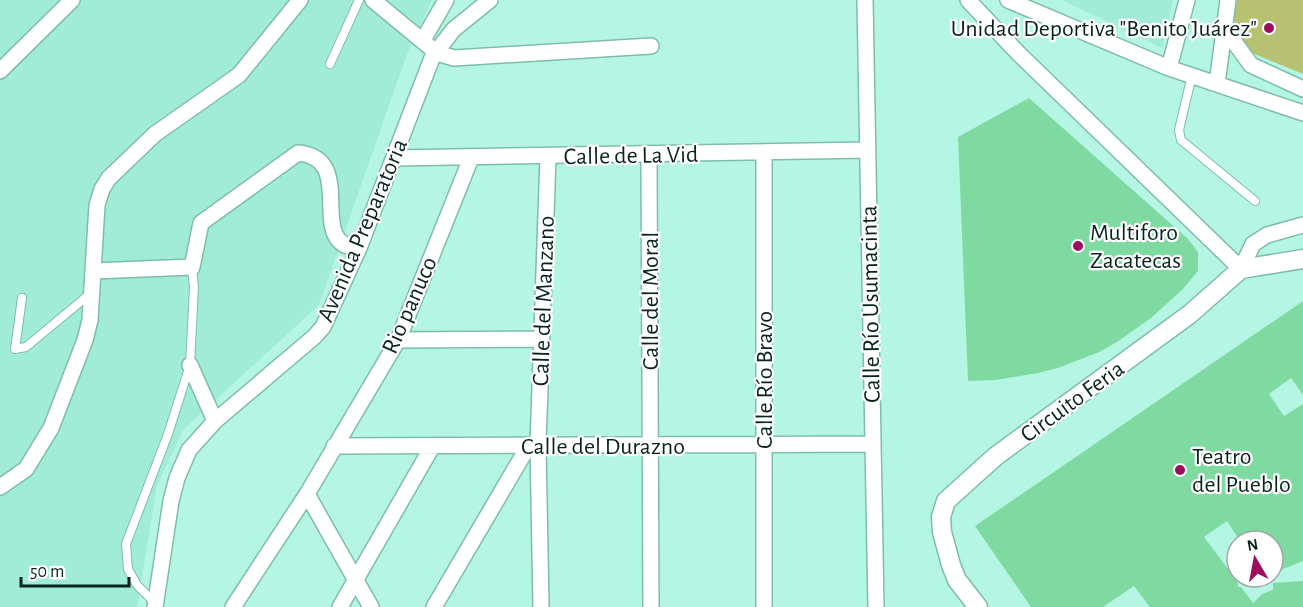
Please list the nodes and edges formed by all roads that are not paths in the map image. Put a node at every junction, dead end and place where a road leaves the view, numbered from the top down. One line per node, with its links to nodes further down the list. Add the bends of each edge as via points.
1 (72, 0): 18 (street)
2 (300, 0): 35 (street, via 239,75 155,134 109,178 97,205)
3 (358, 0): 16 (lane)
4 (373, 0): 13 (street)
5 (446, 0): 13 (street)
6 (490, 0): 15 (street, Avenida Preparatoria, via 453,30)
7 (865, 0): 23 (street, Calle Río Usumacinta)
8 (968, 0): 34 (street)
9 (1008, 0): 17 (street)
10 (1187, 0): 17 (street)
11 (1228, 0): 12 (street)
12 (1224, 28): 20 (street); 21 (street, via 1251,65)
13 (423, 40): 15 (street)
14 (651, 46): 15 (street, via 453,58)
15 (437, 53): 27 (street, Avenida Preparatoria)
16 (330, 64)
17 (1169, 68): 19 (street)
18 (0, 70)
19 (1192, 75): 20 (street); 29 (lane, via 1179,130 1181,140)
20 (1217, 84): 22 (street)
21 (1303, 89)
22 (1303, 113)
23 (867, 150): 24 (street, Calle de La Vid); 42 (street, Calle Río Usumacinta)
24 (764, 153): 25 (street, Calle de La Vid); 44 (street, Calle Río Bravo)
25 (649, 155): 26 (street, Calle de La Vid); 46 (street, Calle del Moral)
26 (548, 157): 28 (street, Calle de La Vid); 38 (street, Calle del Manzano)
27 (394, 158): 28 (street, Calle de La Vid); 31 (street, Avenida Preparatoria)
28 (471, 158): 39 (street, Rio panuco)
29 (1255, 201)
30 (1303, 225): 34 (street, via 1267,235 1253,244)
31 (358, 248): 33 (street, via 339,243 332,231 329,176 324,165 309,154 298,153 201,223); 41 (street, Avenida Preparatoria, via 323,327)
32 (1303, 259): 34 (street)
33 (192, 267): 35 (street); 40 (lane)
34 (1241, 269): 60 (street, Circuito Feria, via 1190,314 996,456 946,501 942,532 951,565 957,580)
35 (93, 271): 36 (street)
36 (91, 292): 37 (lane, via 20,350 15,349); 48 (street, via 85,340 51,428 26,469)
37 (22, 298)
38 (541, 339): 39 (street); 43 (street, Calle del Manzano)
39 (398, 340): 45 (street, Rio panuco)
40 (190, 365): 41 (street); 51 (lane, via 126,544 128,569)
41 (215, 421): 51 (street, Avenida Preparatoria, via 182,461)
42 (873, 444): 44 (street, Calle del Durazno); 59 (street, Calle Río Usumacinta)
43 (534, 445): 46 (street, Calle del Durazno); 47 (street, Calle del Durazno); 55 (street); 56 (street, Calle del Manzano)
44 (764, 445): 46 (street, Calle del Durazno); 58 (street, Calle Río Bravo)
45 (334, 446): 47 (street, Calle del Durazno); 49 (street, Rio panuco)
46 (650, 446): 57 (street, Calle del Moral)
47 (432, 447): 50 (street)
48 (0, 487)
49 (306, 494): 50 (street); 52 (street, Rio panuco)
50 (355, 581): 53 (street); 54 (street)
51 (155, 605)
52 (233, 607)
53 (340, 607)
54 (371, 607)
55 (435, 607)
56 (541, 607)
57 (651, 607)
58 (764, 607)
59 (876, 607)
60 (978, 607)

